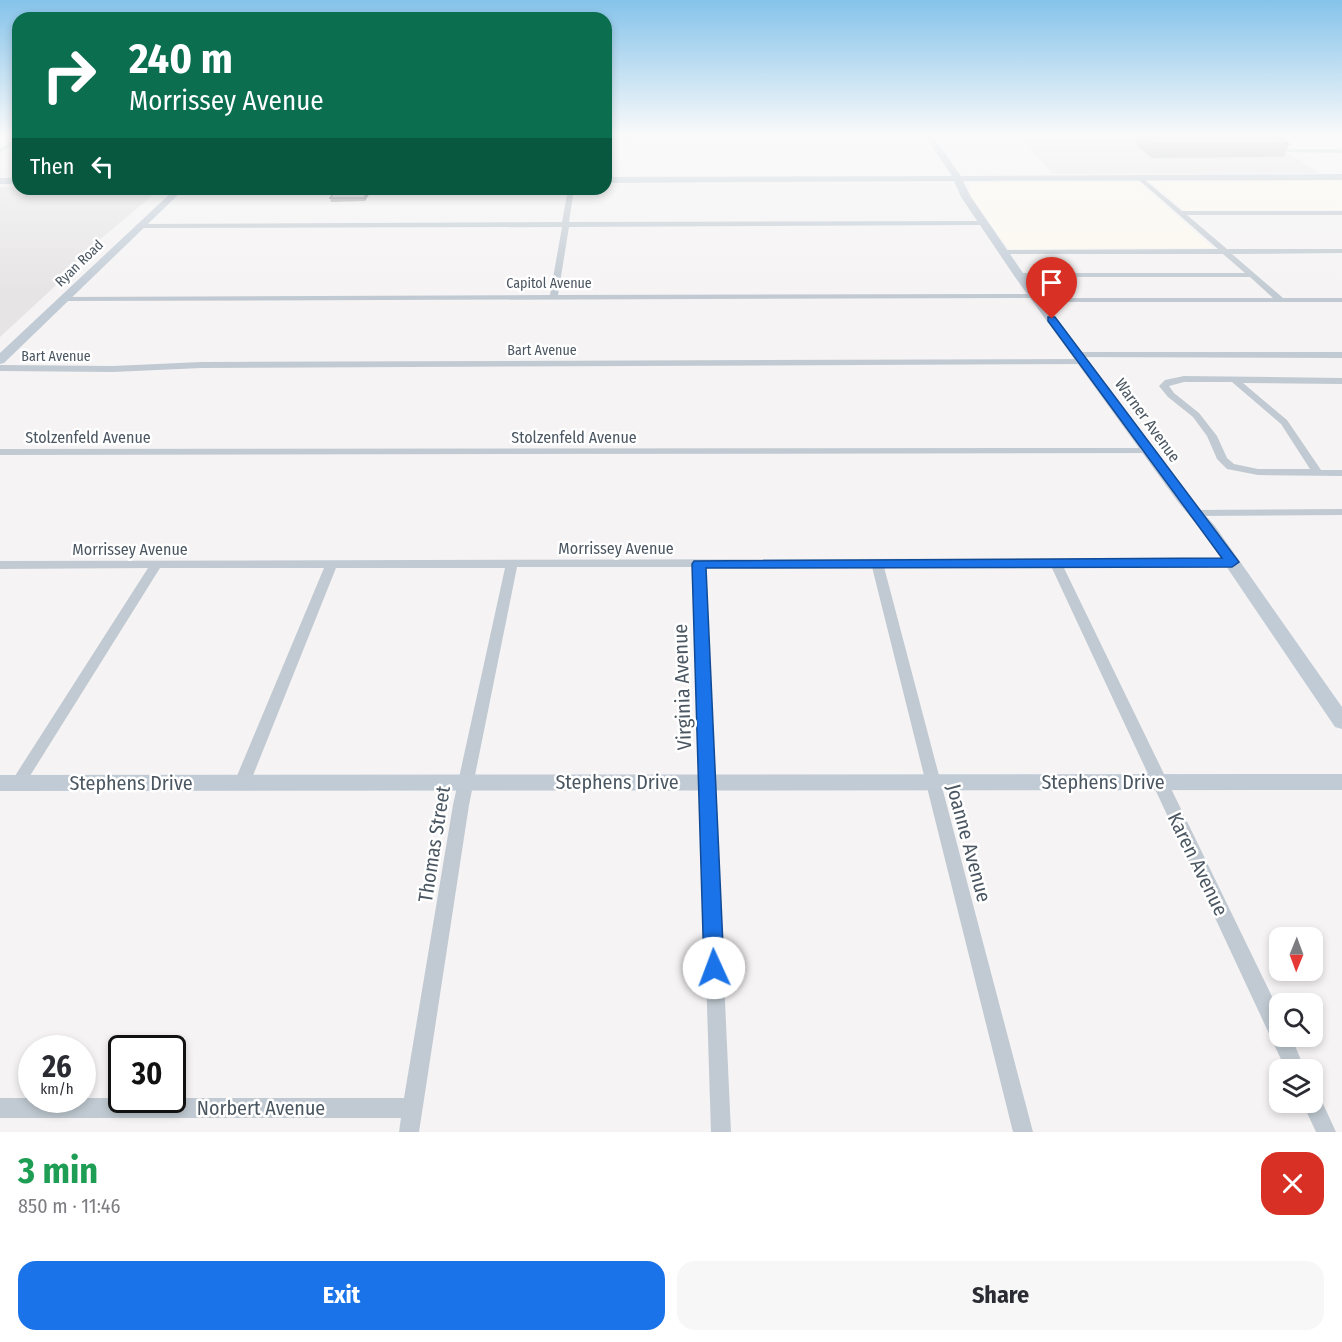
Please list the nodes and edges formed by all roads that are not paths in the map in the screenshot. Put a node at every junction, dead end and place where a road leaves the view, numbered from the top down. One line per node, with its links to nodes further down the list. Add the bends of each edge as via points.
1 (962, 189): 7 (street, Warner Avenue)
2 (1153, 189): 5 (street)
3 (173, 195): 9 (street, Ryan Road)
4 (570, 195): 8 (street)
5 (1181, 213): 6 (street); 12 (street)
6 (1342, 213)
7 (984, 223): 8 (street); 11 (street, Warner Avenue)
8 (567, 224): 9 (street); 15 (street)
9 (139, 226): 17 (street, Ryan Road)
10 (1342, 251): 12 (street)
11 (1003, 252): 12 (street); 13 (street, Warner Avenue)
12 (1225, 252): 14 (street)
13 (1019, 275): 14 (street); 16 (street, Warner Avenue)
14 (1253, 275): 18 (street)
15 (554, 297): 16 (street, Capitol Avenue); 17 (street, Capitol Avenue)
16 (1035, 298): 18 (street, Capitol Avenue); 21 (street, Warner Avenue)
17 (64, 299): 22 (street, Ryan Road)
18 (1281, 300): 19 (street, Capitol Avenue)
19 (1342, 300)
20 (1342, 355): 21 (street, Bart Avenue)
21 (1082, 359): 23 (street, Bart Avenue); 26 (street, Warner Avenue)
22 (0, 360)
23 (0, 368)
24 (1234, 379): 25 (street); 28 (street, via 1289,428 1306,460); 28 (street, via 1184,379 1164,386 1196,415 1231,467 1258,472)
25 (1342, 381)
26 (1148, 451): 27 (street, Stolzenfeld Avenue); 31 (street, Warner Avenue)
27 (0, 452)
28 (1318, 473): 29 (street)
29 (1342, 474)
30 (1342, 512): 31 (street)
31 (1196, 513): 32 (street, Warner Avenue)
32 (1232, 562): 34 (street, Morrissey Avenue); 40 (street, Warner Avenue)
33 (877, 563): 34 (street, Morrissey Avenue); 37 (street, Morrissey Avenue); 43 (street, Joanne Avenue)
34 (1055, 563): 44 (street, Karen Avenue)
35 (332, 564): 36 (street, Morrissey Avenue); 38 (street, Morrissey Avenue); 47 (street)
36 (512, 564): 37 (street, Morrissey Avenue); 41 (street, Thomas Street)
37 (699, 564): 42 (street, Virginia Avenue)
38 (156, 565): 39 (street, Morrissey Avenue); 46 (street)
39 (0, 566)
40 (1342, 722)
41 (466, 782): 42 (street, Stephens Drive); 47 (street, Stephens Drive); 50 (street, Thomas Street)
42 (706, 782): 43 (street, Stephens Drive); 53 (street, Virginia Avenue)
43 (932, 782): 44 (street, Stephens Drive); 54 (street, Joanne Avenue)
44 (1159, 782): 45 (street, Stephens Drive); 48 (street, Karen Avenue)
45 (1342, 782)
46 (9, 783): 47 (street, Stephens Drive)
47 (242, 783)
48 (1269, 1012)
49 (0, 1108): 50 (street, Norbert Avenue)
50 (413, 1108): 52 (street, Thomas Street)
51 (1317, 1113): 55 (street)
52 (410, 1132)
53 (721, 1132)
54 (1023, 1132)
55 (1326, 1132)

